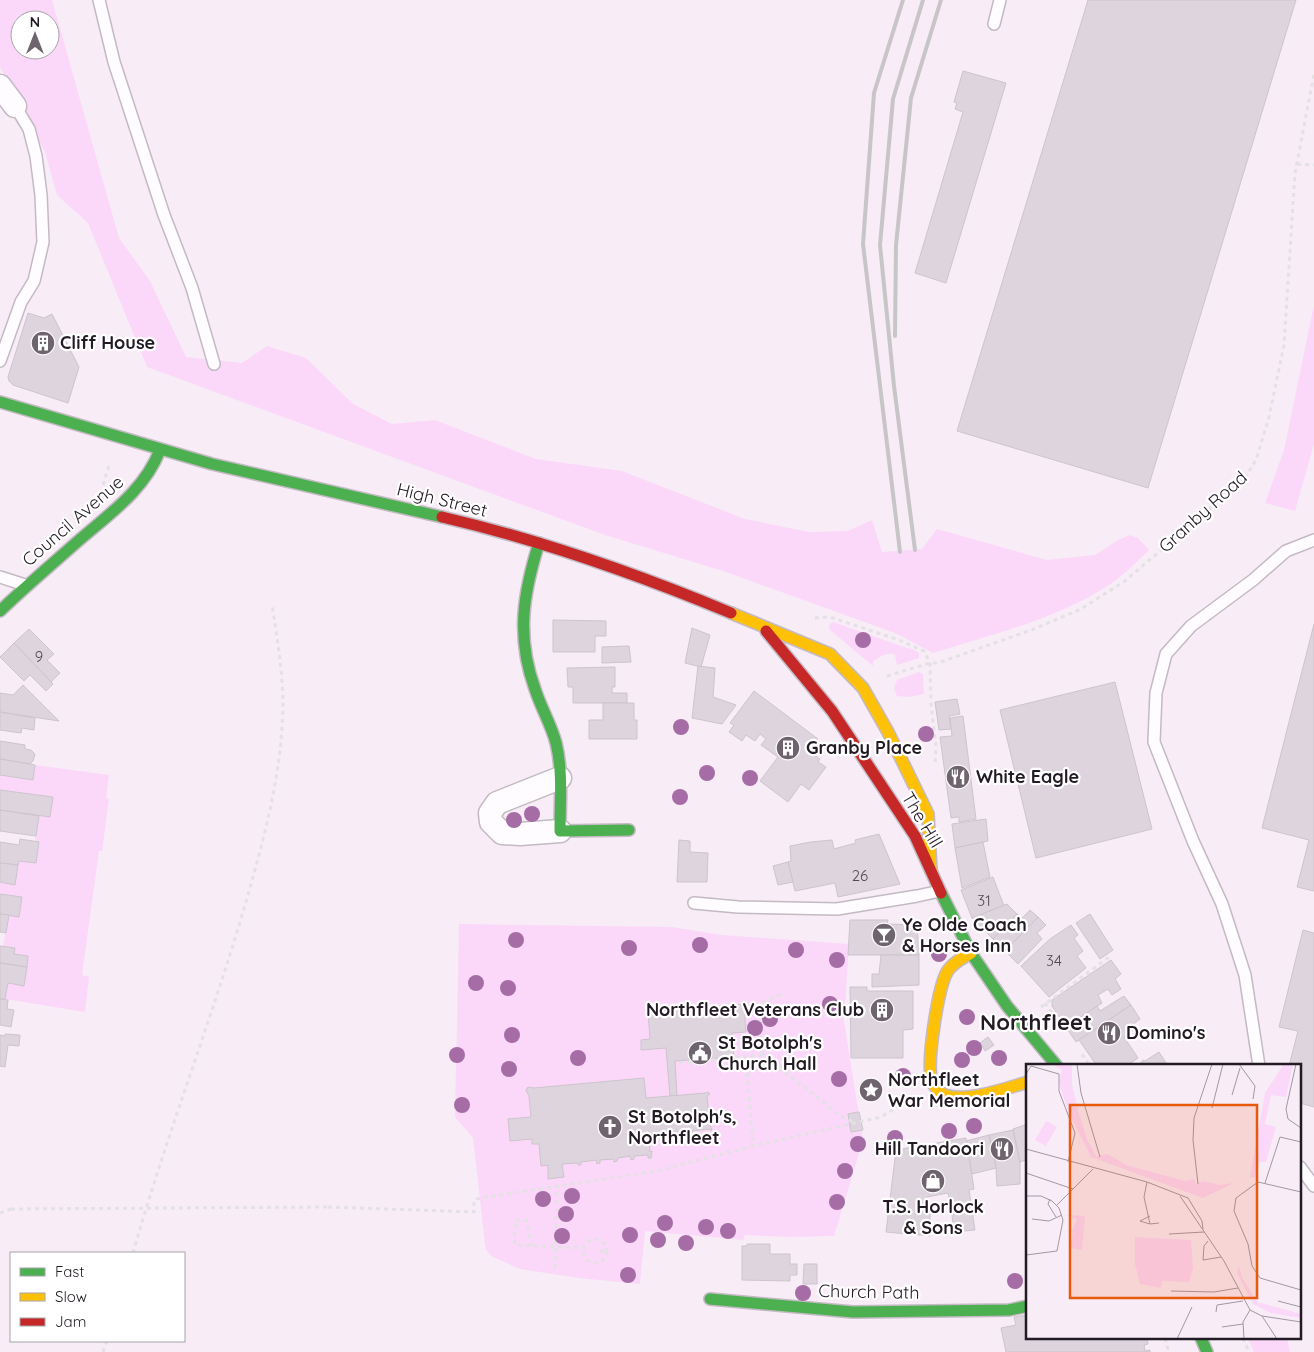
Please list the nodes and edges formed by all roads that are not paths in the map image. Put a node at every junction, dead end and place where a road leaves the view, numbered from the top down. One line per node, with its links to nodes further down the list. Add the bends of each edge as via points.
1 (99, 0): 7 (lane, via 114,62 164,215 192,288)
2 (1000, 0): 3 (lane)
3 (994, 24)
4 (0, 86): 5 (street)
5 (15, 106): 6 (lane, via 28,130 36,156 44,242 34,281 21,302)
6 (0, 361)
7 (214, 364)
8 (0, 402): 9 (main road, High Street)
9 (160, 450): 11 (main road, High Street); 13 (main road, Council Avenue, via 156,465 140,485)
10 (1314, 540): 25 (lane, via 1286,551 1191,626 1166,654 1156,693 1154,742 1222,904 1242,966)
11 (540, 543): 15 (main road, High Street, via 664,585); 17 (main road, via 524,604 523,644 530,676 557,746)
12 (0, 577): 13 (lane)
13 (27, 585): 14 (main road, Council Avenue)
14 (0, 611)
15 (761, 626): 16 (main road, High Street); 20 (main road, via 830,654 863,688 928,814)
16 (832, 711): 20 (main road, The Hill, via 915,836)
17 (560, 778): 19 (main road); 19 (street, via 497,803 490,813 491,822 502,833)
18 (629, 830): 19 (main road)
19 (560, 831)
20 (930, 870): 21 (main road, The Hill)
21 (940, 890): 22 (lane, via 838,909 738,907); 23 (main road, The Hill)
22 (694, 902)
23 (971, 953): 24 (main road, The Hill, via 997,993); 26 (main road, via 950,968 942,985 931,1060 934,1085 944,1094 959,1096)
24 (1055, 1064)
25 (1259, 1064)
26 (1026, 1082)
27 (1302, 1170): 28 (lane)
28 (1314, 1186)
29 (710, 1299): 30 (main road, Church Path, via 853,1312 1009,1310)
30 (1026, 1306)
31 (1202, 1340): 32 (main road)
32 (1207, 1352)

